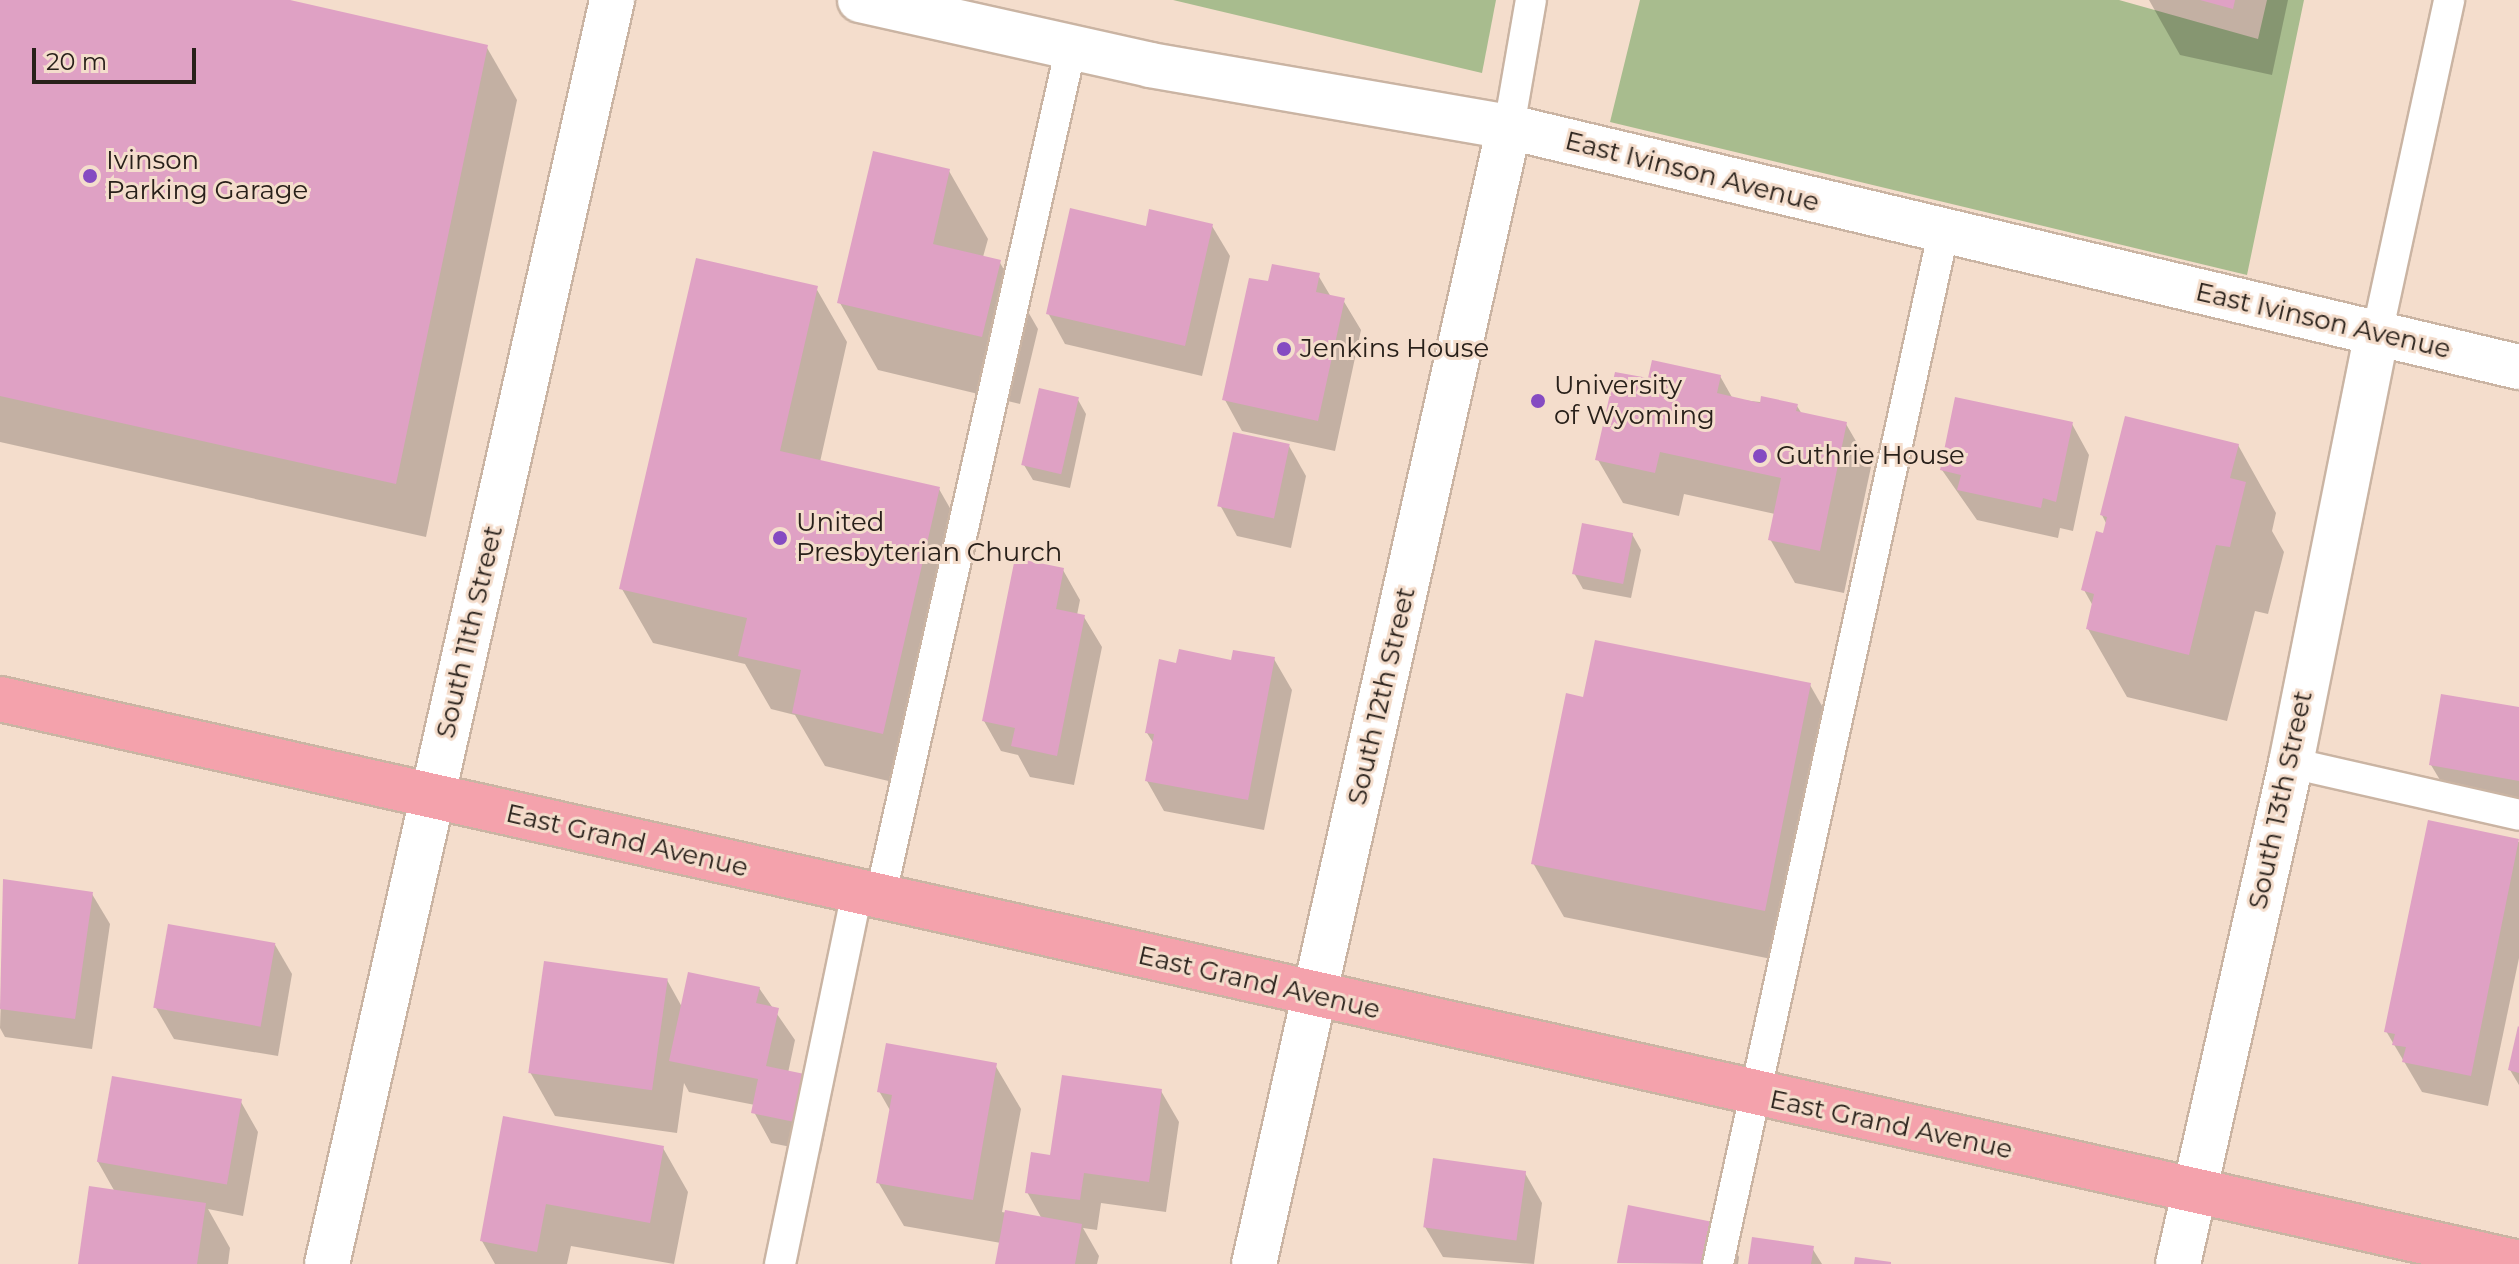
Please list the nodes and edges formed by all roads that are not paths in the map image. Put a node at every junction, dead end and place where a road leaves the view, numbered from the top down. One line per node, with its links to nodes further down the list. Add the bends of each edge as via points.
1 (612, 0): 12 (street, South 11th Street)
2 (860, 0): 5 (street, East Ivinson Avenue)
3 (1531, 0): 6 (lane)
4 (2449, 0): 8 (lane)
5 (1071, 47): 6 (street, East Ivinson Avenue); 14 (lane)
6 (1509, 127): 7 (street, East Ivinson Avenue); 15 (street, South 12th Street)
7 (1943, 234): 8 (street, East Ivinson Avenue); 16 (lane)
8 (2377, 334): 9 (street, East Ivinson Avenue); 11 (street, South 13th Street)
9 (2519, 367)
10 (0, 699): 12 (main road, East Grand Avenue)
11 (2291, 763): 13 (lane); 17 (street, South 13th Street)
12 (433, 797): 14 (main road, East Grand Avenue); 19 (street, South 11th Street)
13 (2519, 815)
14 (869, 895): 15 (main road, East Grand Avenue); 20 (lane)
15 (1314, 995): 16 (main road, East Grand Avenue); 21 (street, South 12th Street)
16 (1754, 1095): 17 (main road, East Grand Avenue); 22 (lane)
17 (2194, 1190): 18 (main road, East Grand Avenue); 23 (street, South 13th Street)
18 (2519, 1263)
19 (327, 1264)
20 (780, 1264)
21 (1254, 1264)
22 (1718, 1264)
23 (2178, 1264)

